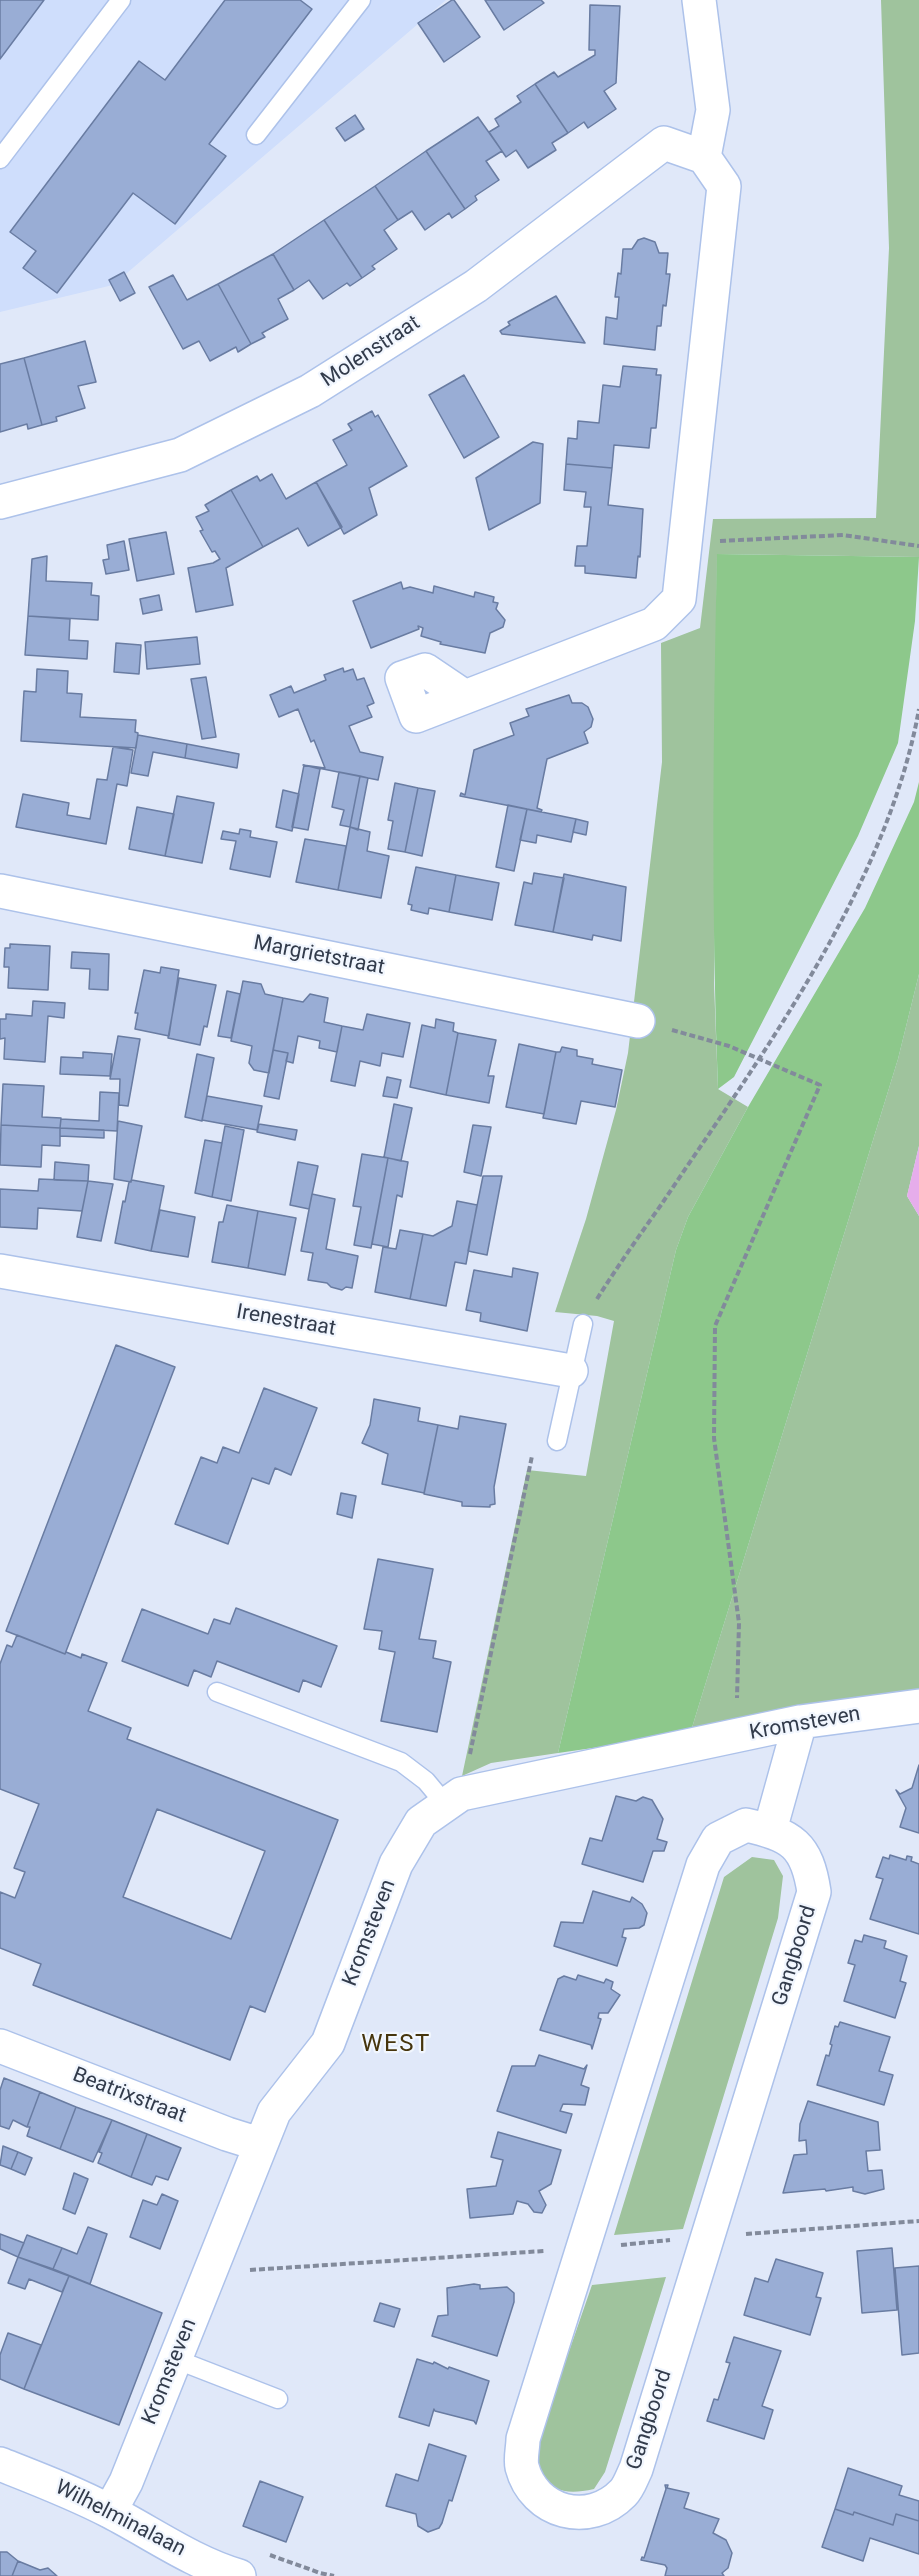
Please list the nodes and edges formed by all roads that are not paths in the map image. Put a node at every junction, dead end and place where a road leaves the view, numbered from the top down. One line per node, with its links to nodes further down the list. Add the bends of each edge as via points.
1 (121, 0): 6 (lane)
2 (361, 0): 4 (lane)
3 (699, 0): 5 (street, via 713,110)
4 (256, 135)
5 (704, 157): 7 (street, Molenstraat, via 664,143 476,286 310,391 260,416 180,455); 8 (street, via 724,186 679,599 654,624)
6 (0, 159)
7 (0, 502)
8 (465, 697)
9 (0, 891): 10 (street, Margrietstraat)
10 (638, 1021)
11 (0, 1271): 13 (street, Irenestraat)
12 (583, 1324): 13 (lane)
13 (571, 1371): 14 (lane)
14 (557, 1441)
15 (217, 1692): 18 (lane, via 401,1762)
16 (919, 1706): 17 (street, Kromsteven)
17 (800, 1722): 18 (street, Kromsteven); 19 (street)
18 (454, 1799): 21 (street, Kromsteven, via 421,1822 396,1864 328,2043 274,2112)
19 (770, 1830): 19 (street, Gangboord, via 746,1825 718,1839 703,1865 523,2439 522,2465 532,2490 551,2507 577,2514 603,2509 624,2493 636,2469 814,1892 810,1865 792,1841)
20 (0, 2046): 21 (street, Beatrixstraat)
21 (259, 2144): 22 (street, Kromsteven)
22 (176, 2359): 23 (lane); 25 (street, Kromsteven, via 126,2482)
23 (278, 2399)
24 (0, 2464): 25 (street, Wilhelminalaan)
25 (110, 2511): 26 (street, Wilhelminalaan)
26 (224, 2574)

